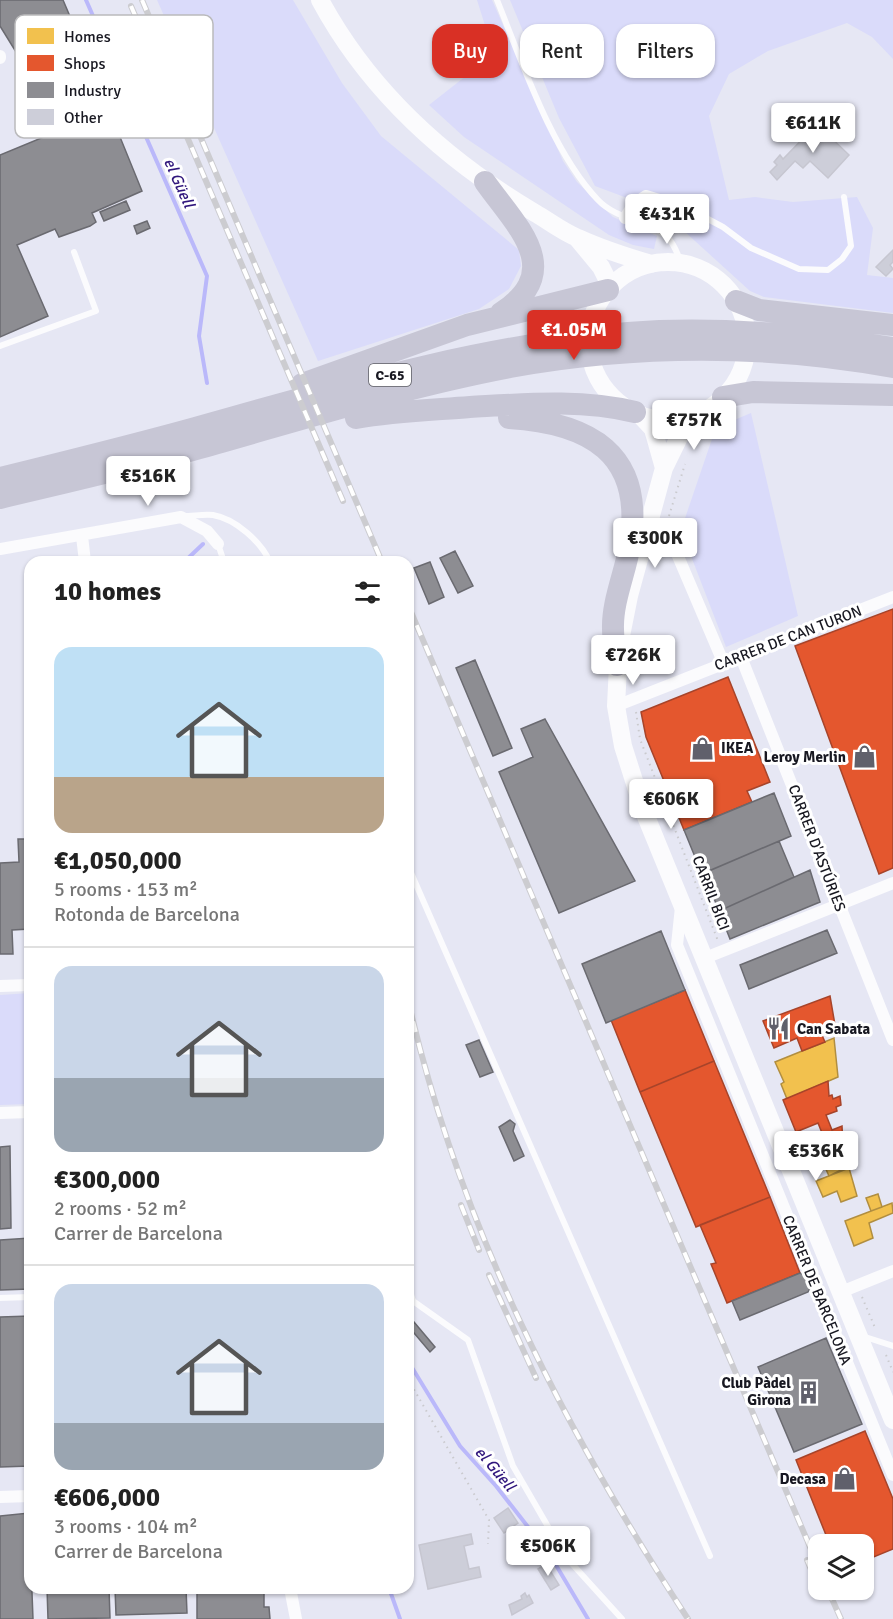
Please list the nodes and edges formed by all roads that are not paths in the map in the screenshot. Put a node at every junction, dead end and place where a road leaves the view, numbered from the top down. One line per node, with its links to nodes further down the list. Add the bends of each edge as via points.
1 (320, 0): 3 (main road, via 380,86 425,133)
2 (497, 0): 6 (lane, via 570,163 599,201)
3 (485, 182): 7 (main road); 13 (highway, via 524,233 535,266 521,297)
4 (844, 197): 5 (lane, via 851,246 828,270 799,269 760,252)
5 (689, 209): 6 (street, via 646,196 634,204)
6 (625, 218): 10 (lane, via 667,236)
7 (577, 238): 9 (main road); 11 (main road, via 601,267)
8 (74, 252): 16 (lane, via 96,311)
9 (651, 264): 10 (main road); 11 (main road, via 632,272)
10 (682, 264): 12 (main road, via 715,278)
11 (610, 289): 13 (highway); 23 (main road, via 597,307 591,325 591,355 607,390)
12 (736, 301): 14 (highway, via 759,310); 21 (main road, via 745,325 746,351)
13 (494, 318): 20 (highway)
14 (893, 325)
15 (795, 345): 17 (highway, C-65); 18 (highway, C-65); 20 (highway, C-65, via 638,352 513,367 449,369)
16 (0, 346)
17 (893, 348)
18 (893, 366)
19 (893, 395): 21 (highway, via 753,392)
20 (338, 398): 22 (highway, via 385,412); 24 (highway, C-65); 24 (highway)
21 (725, 403): 25 (main road, via 711,408)
22 (445, 409): 23 (highway, via 603,405); 41 (highway, via 564,425 592,438 617,463 633,500 630,544 612,627)
23 (637, 414): 25 (main road); 27 (main road, via 652,429)
24 (256, 421): 26 (highway, via 219,451); 26 (highway, via 204,416)
25 (694, 423): 27 (main road, CARRER DE BARCELONA)
26 (161, 448): 28 (highway); 29 (highway)
27 (664, 468): 41 (main road, CARRER DE BARCELONA, via 629,597)
28 (0, 478)
29 (0, 498)
30 (181, 517): 32 (street); 33 (street, via 207,531); 37 (lane, via 213,515 237,524)
31 (666, 528): 40 (street)
32 (82, 536): 34 (street); 35 (street)
33 (218, 544): 36 (lane)
34 (0, 549)
35 (84, 556)
36 (222, 556)
37 (267, 556)
38 (893, 597): 39 (street, CARRER DE CAN TURON)
39 (741, 657): 40 (street, CARRER DE CAN TURON); 46 (street, CARRER D'ASTÚRIES)
40 (724, 664): 42 (street, CARRER DE CAN TURON)
41 (617, 665): 42 (main road, CARRER DE BARCELONA)
42 (616, 706): 45 (main road, CARRER DE BARCELONA, via 623,746 643,809)
43 (414, 880): 64 (lane)
44 (893, 883): 46 (street)
45 (682, 903): 47 (main road, CARRER DE BARCELONA); 61 (street, CARRER DE BARCELONA, via 677,945)
46 (839, 905): 47 (street); 50 (street, CARRER D'ASTÚRIES)
47 (713, 955): 54 (main road, CARRER DE BARCELONA)
48 (0, 986): 49 (street)
49 (24, 986)
50 (893, 1040)
51 (24, 1112): 52 (street)
52 (0, 1113)
53 (893, 1270): 54 (street)
54 (848, 1289): 58 (main road, CARRER DE BARCELONA)
55 (24, 1297): 56 (lane)
56 (0, 1298)
57 (414, 1302): 67 (lane, via 468,1340 513,1466 564,1556)
58 (859, 1335): 59 (lane); 60 (main road, CARRER DE BARCELONA)
59 (893, 1346)
60 (893, 1420)
61 (893, 1475)
62 (24, 1496): 63 (street)
63 (0, 1497)
64 (710, 1556)
65 (291, 1594): 66 (street)
66 (296, 1619)
67 (622, 1619)

